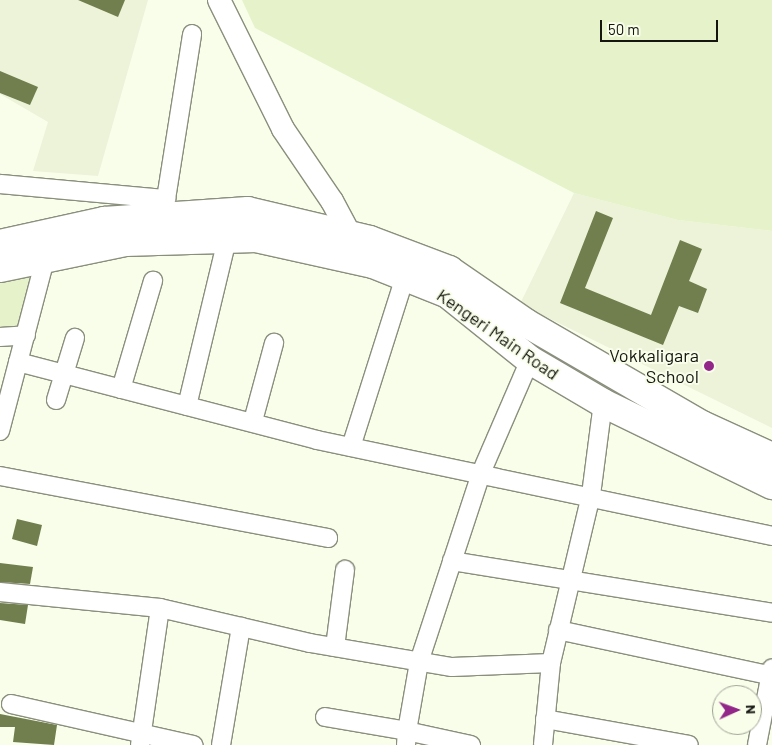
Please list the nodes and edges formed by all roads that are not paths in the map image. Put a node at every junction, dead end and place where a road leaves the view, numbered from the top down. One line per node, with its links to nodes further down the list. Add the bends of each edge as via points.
1 (219, 0): 4 (street, via 283,129)
2 (192, 34): 5 (street)
3 (0, 184): 5 (street)
4 (328, 194): 6 (street); 7 (street)
5 (168, 208): 6 (main road, Kengeri Main Road, via 248,211); 9 (main road, Kengeri Main Road)
6 (308, 226): 7 (main road, Kengeri Main Road)
7 (352, 236): 11 (street); 29 (main road, Kengeri Main Road, via 450,270 526,323 702,425)
8 (227, 238): 10 (main road, Kengeri Main Road, via 125,242); 11 (main road, Kengeri Main Road, via 256,238); 25 (street)
9 (0, 244)
10 (45, 259): 12 (main road, Kengeri Main Road); 15 (street)
11 (361, 262): 13 (main road, Kengeri Main Road)
12 (0, 268)
13 (405, 277): 19 (main road, Kengeri Main Road, via 448,294); 28 (street)
14 (153, 281): 22 (street)
15 (26, 335): 16 (street); 20 (street)
16 (0, 337)
17 (75, 338): 21 (street)
18 (274, 342): 26 (street)
19 (530, 360): 24 (main road, Kengeri Main Road); 30 (street)
20 (18, 362): 21 (street); 27 (street)
21 (64, 374): 22 (street); 23 (street)
22 (121, 389): 25 (street)
23 (56, 400)
24 (603, 403): 32 (main road, Kengeri Main Road); 33 (street)
25 (187, 406): 26 (street)
26 (253, 421): 28 (street)
27 (0, 431)
28 (351, 447): 30 (street)
29 (772, 457)
30 (481, 473): 33 (street); 36 (street)
31 (0, 476): 35 (street)
32 (772, 484)
33 (591, 495): 34 (street); 38 (street)
34 (772, 536)
35 (328, 538)
36 (452, 561): 38 (street); 45 (street)
37 (345, 570): 44 (street)
38 (570, 578): 41 (street); 43 (street)
39 (0, 592): 40 (street)
40 (160, 608): 42 (street); 52 (street)
41 (772, 613)
42 (241, 627): 44 (street); 54 (street)
43 (558, 630): 46 (street); 47 (street)
44 (335, 647): 45 (street)
45 (419, 662): 46 (street, via 452,667); 51 (street)
46 (550, 663): 50 (street)
47 (771, 673): 58 (street)
48 (10, 704): 52 (street)
49 (326, 717): 51 (street)
50 (545, 719): 56 (street); 57 (street)
51 (407, 738): 55 (street)
52 (141, 739): 53 (street)
53 (194, 745)
54 (221, 745)
55 (471, 745)
56 (543, 745)
57 (689, 745)
58 (757, 745)

